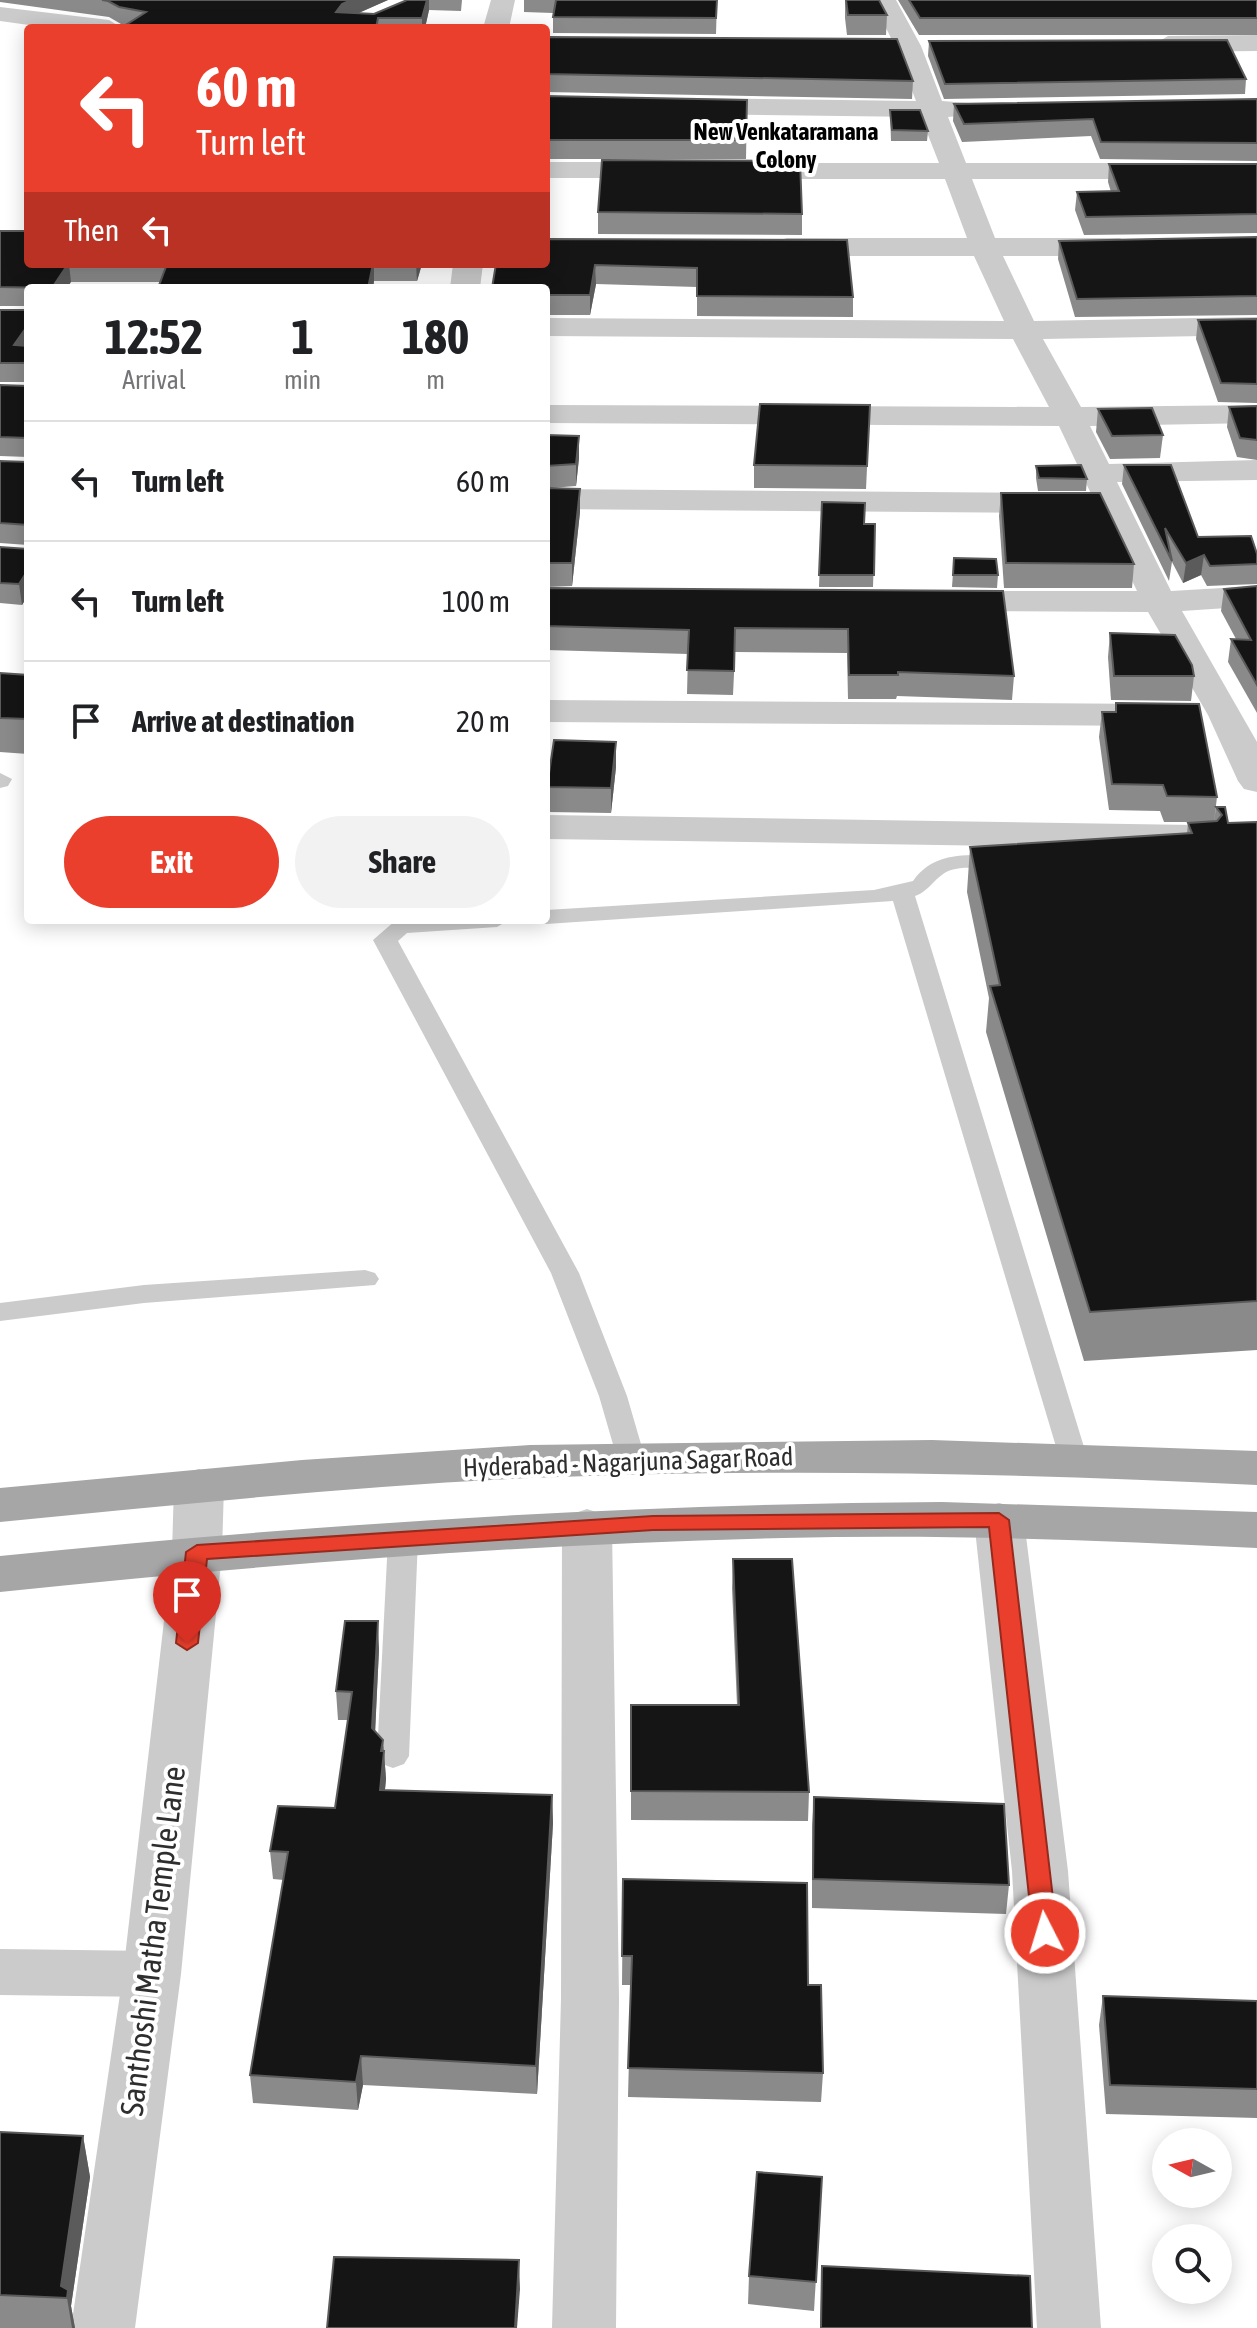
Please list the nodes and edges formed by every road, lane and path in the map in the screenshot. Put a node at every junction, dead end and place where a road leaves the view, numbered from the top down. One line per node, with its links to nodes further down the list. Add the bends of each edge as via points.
1 (503, 0): 5 (street)
2 (884, 0): 8 (street)
3 (0, 14): 4 (street)
4 (78, 24)
5 (497, 24)
6 (1257, 43): 7 (street)
7 (1146, 44)
8 (893, 46): 9 (street); 12 (street)
9 (940, 46)
10 (665, 105): 12 (street)
11 (978, 109): 12 (street)
12 (931, 110): 17 (street)
13 (550, 170): 14 (street)
14 (689, 170)
15 (720, 170): 17 (street)
16 (1257, 171): 17 (street)
17 (958, 172): 20 (street)
18 (1145, 246): 20 (street)
19 (766, 247): 20 (street)
20 (985, 249): 23 (street)
21 (1257, 326): 23 (street)
22 (550, 327): 23 (street)
23 (1023, 330): 26 (street)
24 (550, 414): 26 (street)
25 (1257, 414): 26 (street)
26 (1070, 417): 28 (street)
27 (1257, 470): 28 (street)
28 (1096, 472): 30 (street)
29 (550, 499): 30 (street)
30 (1111, 504): 33 (street)
31 (1257, 596): 33 (street)
32 (919, 601): 33 (street)
33 (1159, 602): 35 (street)
34 (550, 711): 35 (street)
35 (1226, 715): 36 (street)
36 (1256, 778)
37 (550, 827): 38 (street)
38 (1257, 838)
39 (1026, 862): 40 (lane, via 947,863 921,886)
40 (902, 893): 41 (lane); 46 (lane)
41 (550, 917)
42 (432, 924): 45 (lane, via 400,926 385,940 565,1273)
43 (365, 1279): 44 (lane, via 144,1294)
44 (0, 1312)
45 (631, 1458): 46 (main road, Hyderabad - Nagarjuna Sagar Road); 48 (main road, Hyderabad - Nagarjuna Sagar Road)
46 (1074, 1460): 47 (main road, Hyderabad - Nagarjuna Sagar Road)
47 (1257, 1468)
48 (199, 1486): 49 (main road, Hyderabad - Nagarjuna Sagar Road); 54 (street, Santhoshi Matha Temple Lane)
49 (0, 1505)
50 (999, 1520): 51 (main road); 52 (main road); 61 (street, via 1046,1948)
51 (587, 1527): 53 (main road); 60 (street, via 590,1999)
52 (1257, 1530)
53 (403, 1539): 54 (main road); 56 (lane)
54 (197, 1552): 55 (main road); 58 (street, Santhoshi Matha Temple Lane)
55 (0, 1574)
56 (393, 1756)
57 (0, 1972): 58 (street)
58 (152, 1974): 59 (street, Santhoshi Matha Temple Lane)
59 (103, 2328)
60 (584, 2328)
61 (1069, 2328)

